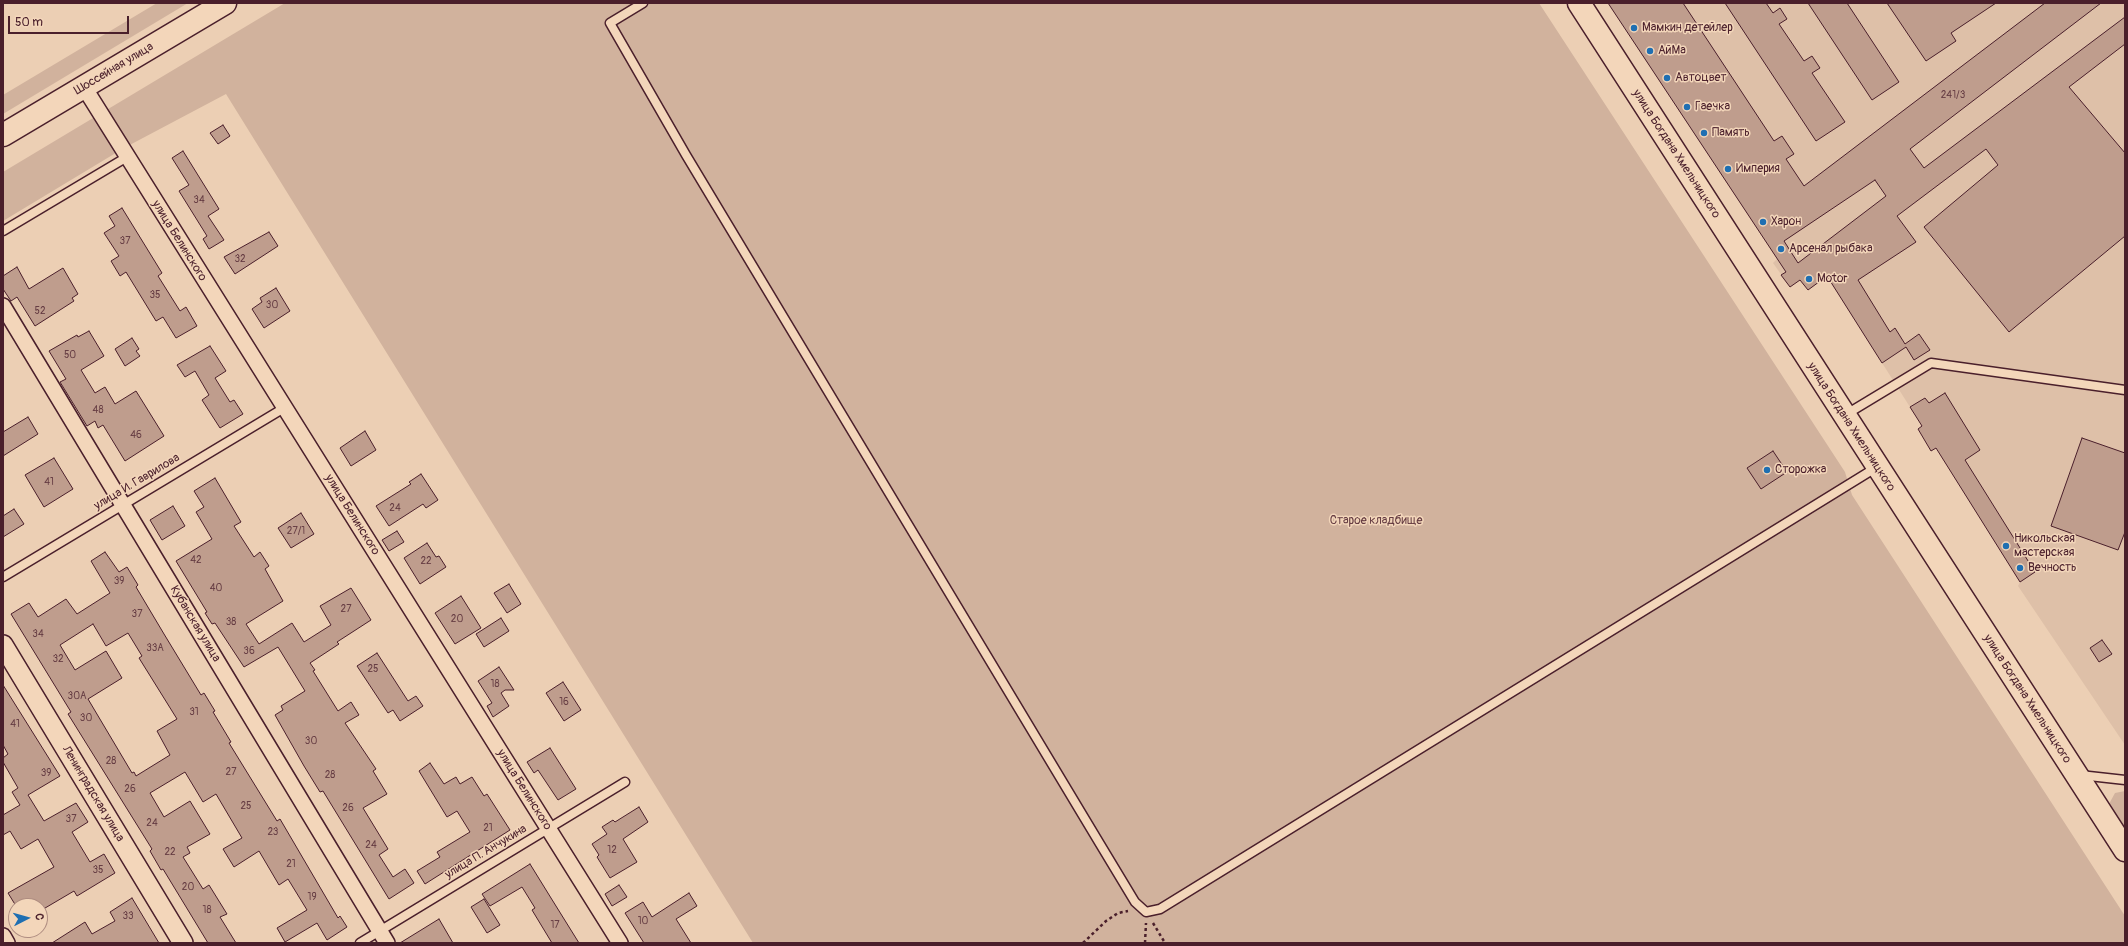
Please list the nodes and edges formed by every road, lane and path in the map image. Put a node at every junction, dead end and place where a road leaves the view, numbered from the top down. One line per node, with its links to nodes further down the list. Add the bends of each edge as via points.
1 (225, 3): 4 (main road, Шоссейная улица)
2 (643, 3): 21 (lane, via 610,23 686,155 1100,844 1138,905)
3 (1579, 3): 11 (main road, улица Богдана Хмельницкого)
4 (84, 87): 5 (main road, Шоссейная улица); 6 (street, улица Белинского)
5 (3, 135)
6 (127, 157): 7 (lane); 10 (street, улица Белинского)
7 (3, 231)
8 (3, 306): 13 (street, Кубанская улица)
9 (2125, 390): 11 (lane, via 1931,363)
10 (284, 408): 13 (lane, улица И. Гаврилова); 19 (street, улица Белинского)
11 (1844, 416): 12 (main road, улица Богдана Хмельницкого)
12 (1877, 467): 16 (main road, улица Богдана Хмельницкого); 21 (lane, via 1160,909)
13 (123, 504): 14 (lane, улица И. Гаврилова); 23 (street, Кубанская улица)
14 (3, 577)
15 (3, 646): 25 (street, Ленинградская улица)
16 (2076, 774): 17 (lane); 20 (main road, улица Богдана Хмельницкого)
17 (2125, 780)
18 (625, 782): 19 (lane, улица П. Анчукина)
19 (548, 829): 23 (lane, улица П. Анчукина); 27 (street, улица Белинского)
20 (2125, 850)
21 (1146, 912): 28 (path, via 1130,910 1118,913); 29 (path); 30 (path)
22 (3, 936): 24 (street)
23 (383, 937): 26 (lane, улица П. Анчукина)
24 (7, 943)
25 (183, 943)
26 (360, 943)
27 (620, 943)
28 (1083, 943)
29 (1145, 943)
30 (1165, 943)

